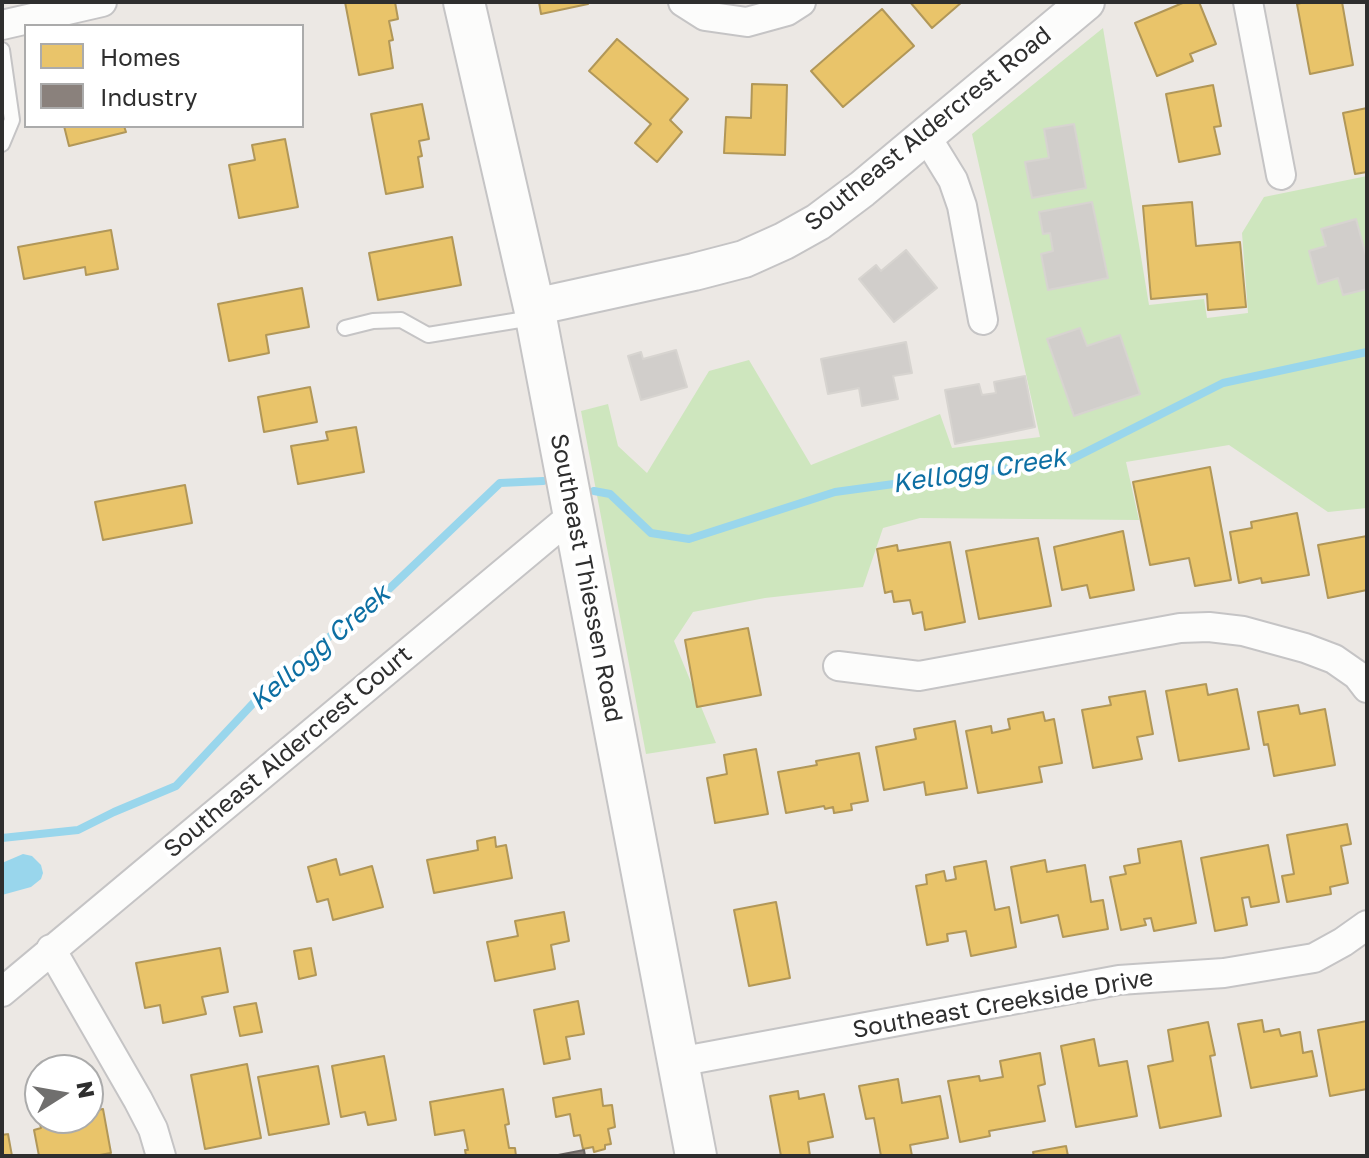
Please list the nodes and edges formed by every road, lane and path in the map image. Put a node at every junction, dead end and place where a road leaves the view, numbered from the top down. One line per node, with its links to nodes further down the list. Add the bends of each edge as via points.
1 (102, 2): 7 (street)
2 (464, 2): 12 (main road, Southeast Thiessen Road)
3 (683, 2): 4 (street, via 705,16 747,22)
4 (801, 2)
5 (1086, 2): 9 (street, Southeast Aldercrest Road)
6 (1248, 2): 11 (street)
7 (2, 25)
8 (2, 50): 10 (lane, via 12,120)
9 (926, 136): 12 (street, Southeast Aldercrest Road, via 818,222 769,249); 13 (street, via 962,206)
10 (2, 144)
11 (1281, 175)
12 (535, 312): 14 (lane, via 428,335 401,320); 15 (main road, Southeast Thiessen Road)
13 (983, 320)
14 (345, 328)
15 (574, 514): 19 (street, Southeast Aldercrest Court); 21 (main road, Southeast Thiessen Road)
16 (838, 666): 17 (street, via 919,676 1209,627 1243,631 1334,659)
17 (1367, 688)
18 (1367, 925): 21 (street, Southeast Creekside Drive, via 1314,958 1224,973 1119,980)
19 (51, 949): 20 (street, Southeast Aldercrest Court); 22 (street, via 138,1100)
20 (2, 992)
21 (678, 1062): 23 (main road, Southeast Thiessen Road)
22 (161, 1156)
23 (696, 1156)

